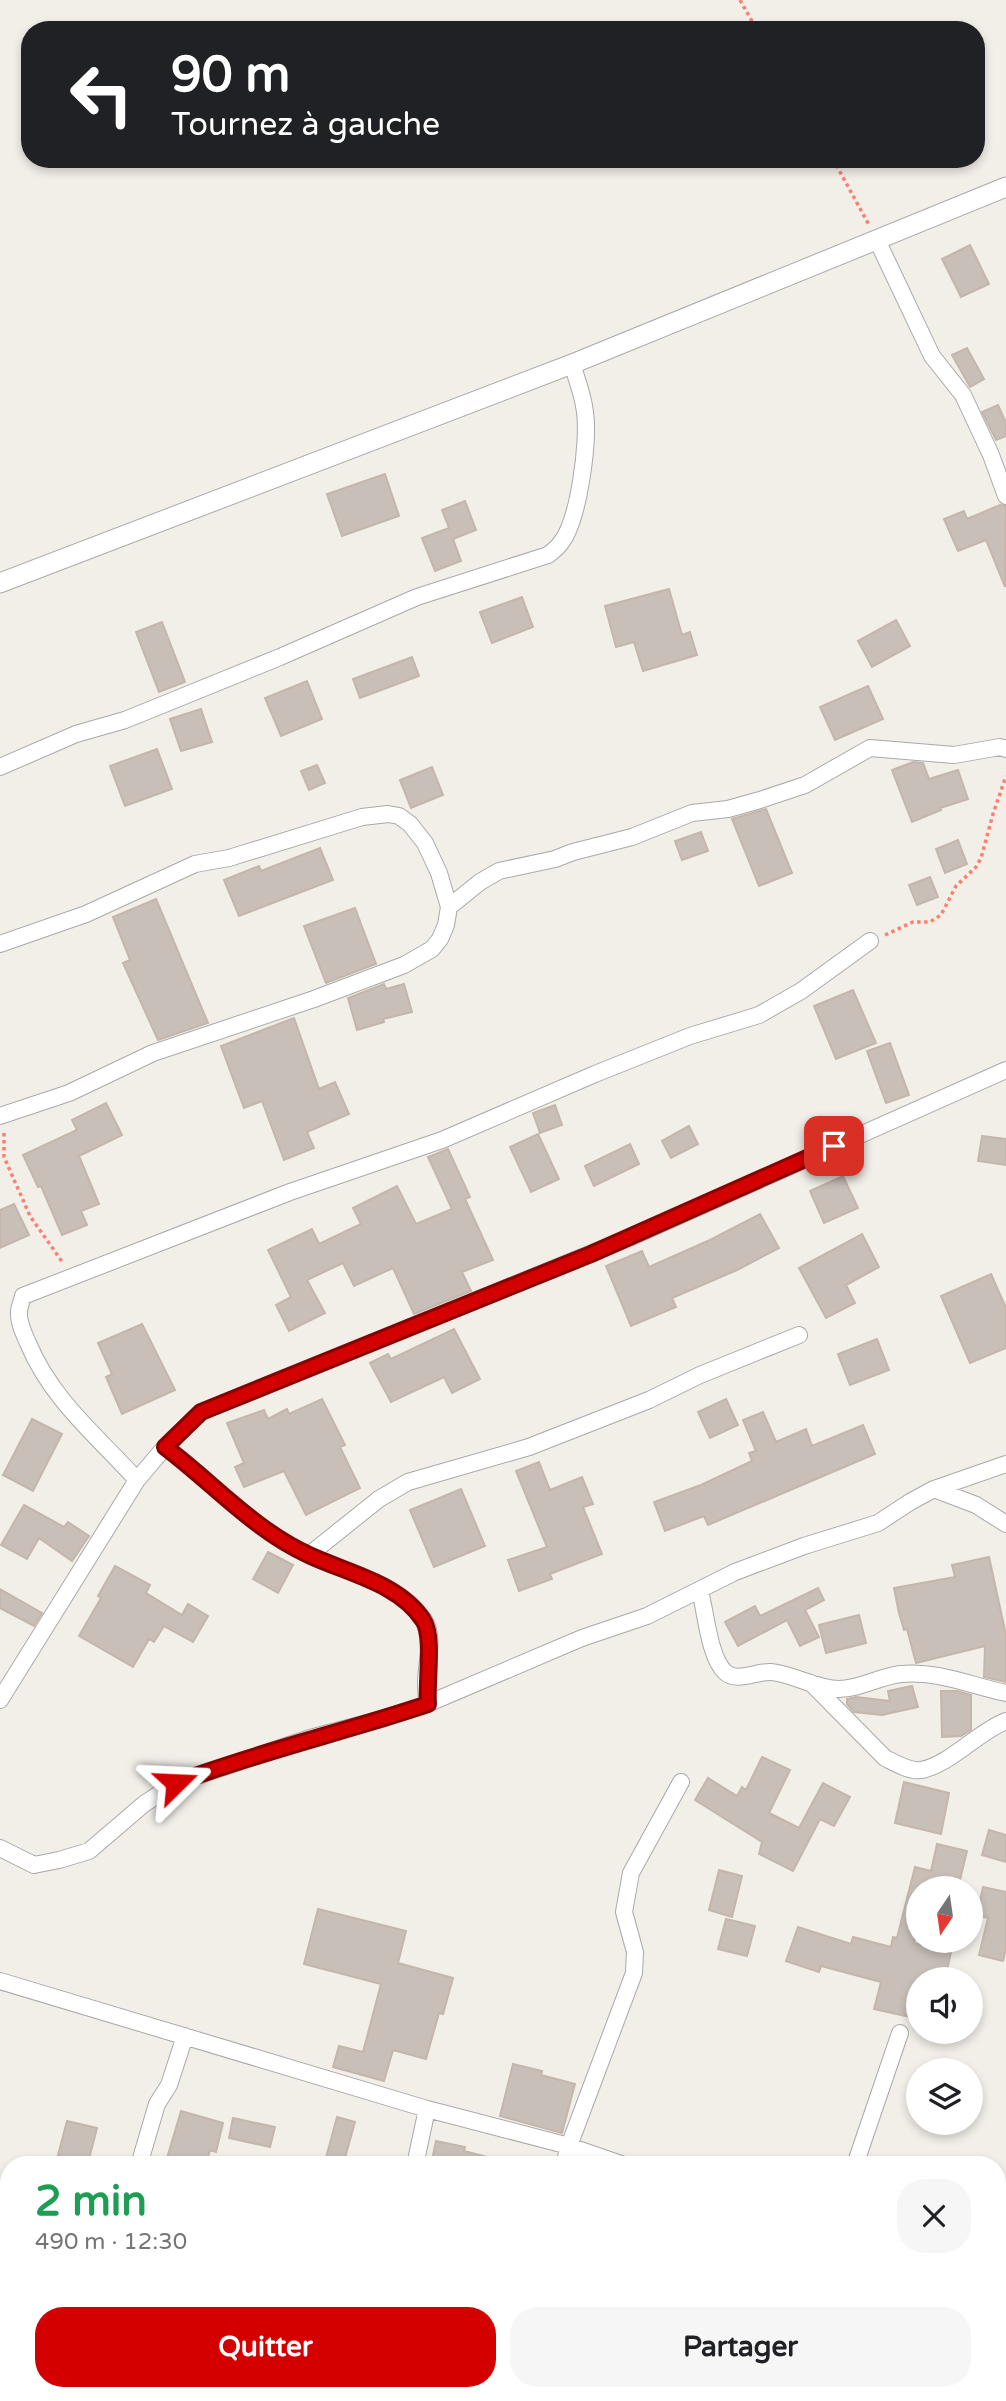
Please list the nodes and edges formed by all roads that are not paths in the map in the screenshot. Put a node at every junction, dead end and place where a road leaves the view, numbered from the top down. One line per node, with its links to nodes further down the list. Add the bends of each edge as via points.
1 (1006, 187): 2 (street)
2 (877, 240): 3 (street); 4 (street, via 932,356 962,395)
3 (572, 364): 5 (street); 7 (street, via 586,414 583,474 569,529 548,555 417,597 280,657)
4 (1006, 496)
5 (0, 583)
6 (1006, 748): 8 (street, via 954,755 870,748 806,785 728,809 692,813 632,837 499,871)
7 (0, 767)
8 (449, 907): 10 (street, via 425,843 405,820 388,814 362,817 195,864 86,914); 12 (street, via 446,925 432,949 404,965 153,1054 68,1093)
9 (870, 941): 16 (street, via 801,992 759,1015 690,1036 442,1140 290,1192 23,1296 19,1312 22,1329 54,1392)
10 (0, 944)
11 (1006, 1070): 14 (street, via 629,1238 201,1412)
12 (2, 1116)
13 (799, 1335): 19 (street, via 542,1442 408,1482 379,1499)
14 (165, 1447): 16 (street); 19 (street, via 270,1533)
15 (1006, 1464): 17 (street)
16 (137, 1480): 23 (street)
17 (934, 1489): 18 (street, via 976,1505); 20 (street, via 878,1523 735,1572)
18 (1006, 1524)
19 (309, 1555): 24 (street, via 387,1590 425,1622 430,1651)
20 (700, 1591): 21 (street, via 714,1651 726,1674 771,1672); 24 (street)
21 (809, 1682): 22 (street, via 837,1689 900,1674 925,1675); 25 (street, via 885,1758 920,1771)
22 (1006, 1693)
23 (0, 1700)
24 (428, 1704): 27 (street, via 176,1783 89,1850 34,1865)
25 (1006, 1721)
26 (681, 1782): 32 (street, via 631,1873 624,1912 635,1952 634,1973)
27 (0, 1848)
28 (0, 1981): 30 (street)
29 (900, 2033): 37 (street)
30 (185, 2036): 31 (street); 33 (street)
31 (427, 2109): 32 (street); 34 (street)
32 (569, 2146): 35 (street); 36 (street)
33 (142, 2156)
34 (417, 2156)
35 (566, 2156)
36 (598, 2156)
37 (858, 2156)

